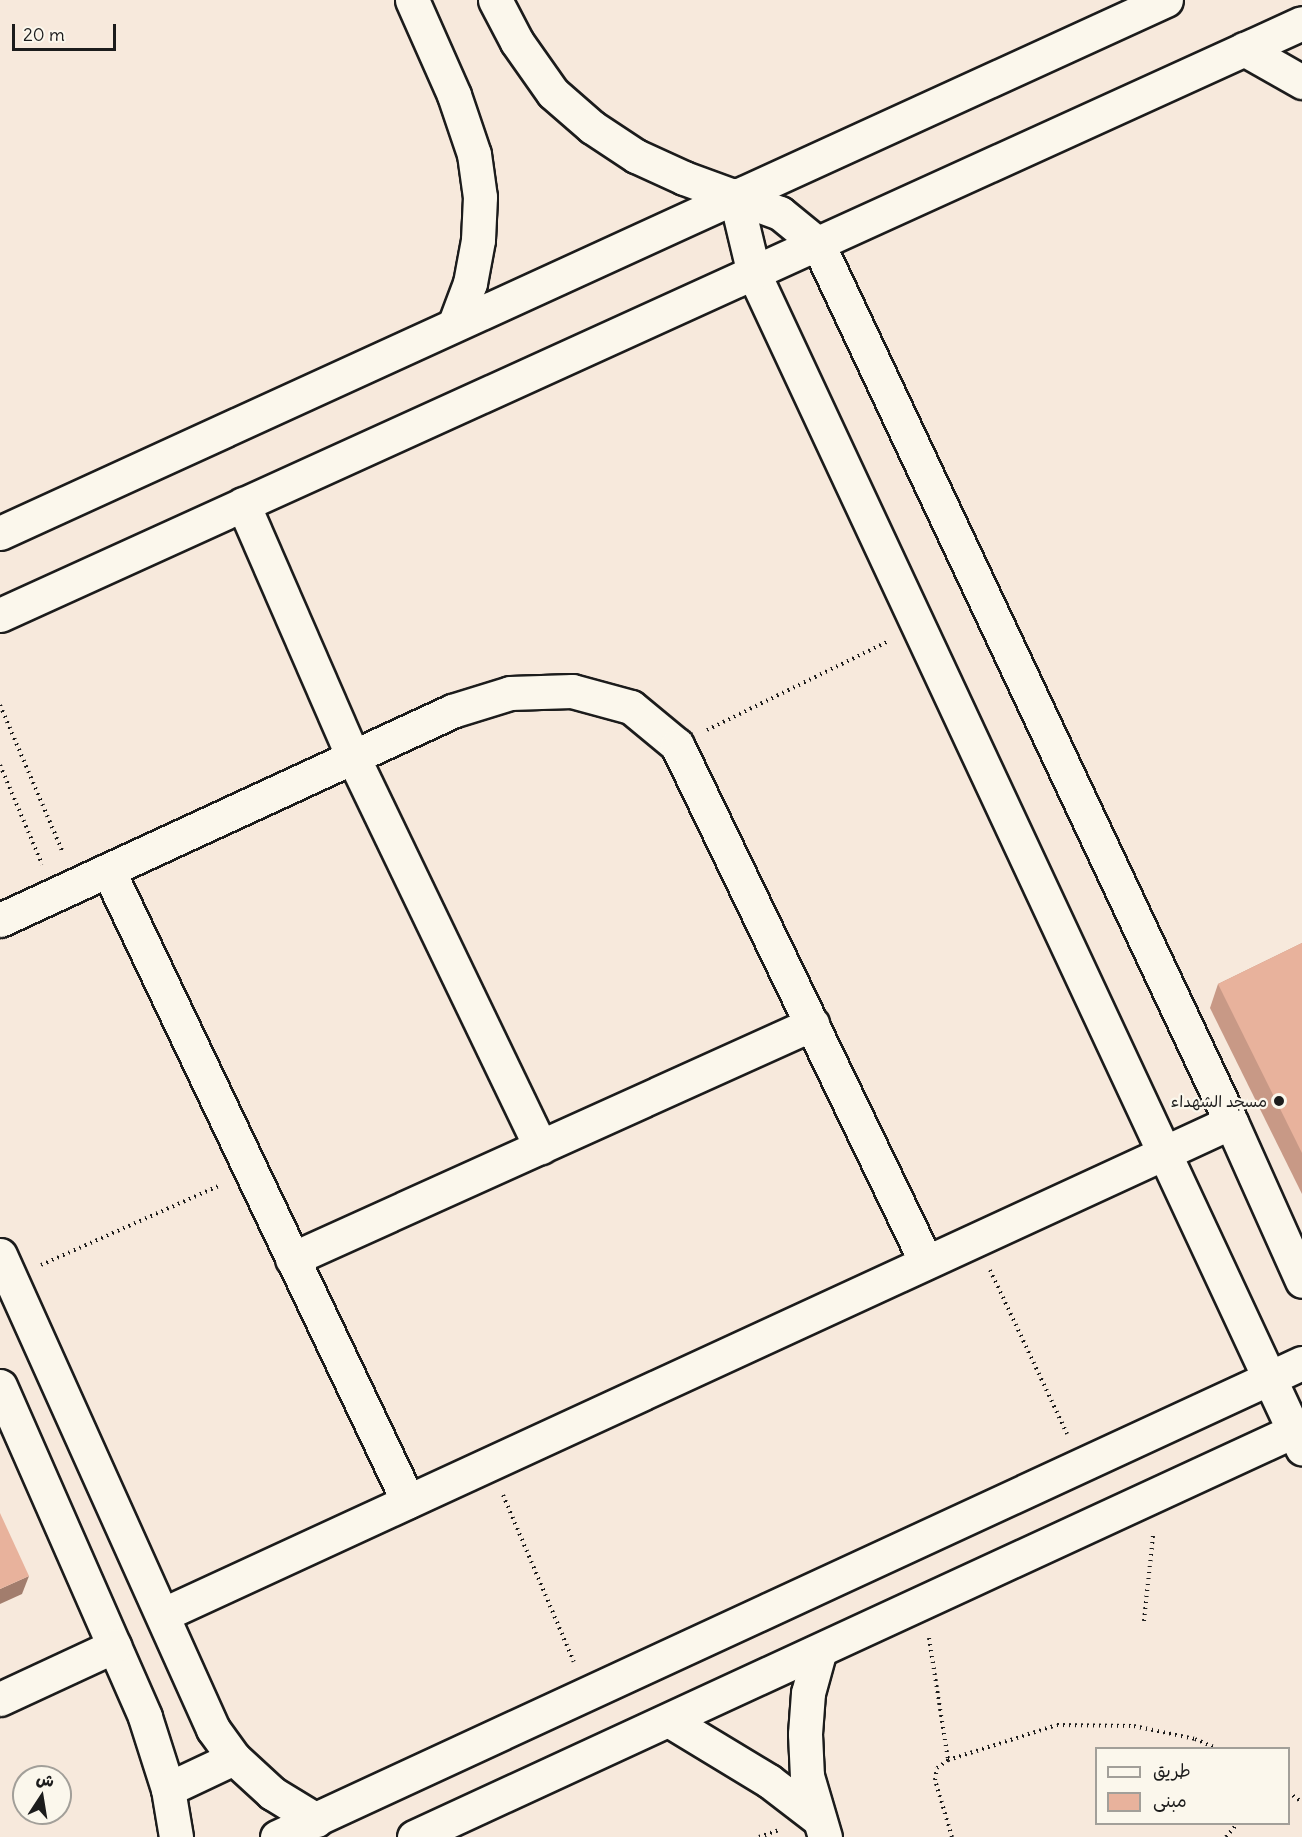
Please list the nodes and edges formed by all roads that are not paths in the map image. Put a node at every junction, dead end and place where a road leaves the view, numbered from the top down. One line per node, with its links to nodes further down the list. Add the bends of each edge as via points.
1 (412, 0): 10 (street, via 454,95 474,154 478,240 470,283)
2 (495, 0): 7 (street, via 517,42 553,93 592,128 636,156)
3 (1166, 0): 7 (street)
4 (1302, 23): 5 (street)
5 (1244, 49): 6 (street); 8 (street)
6 (1302, 82)
7 (735, 195): 8 (street, via 780,213); 9 (street); 10 (street)
8 (818, 244): 9 (street); 18 (street)
9 (754, 274): 11 (street); 20 (street)
10 (454, 323): 12 (street)
11 (243, 504): 13 (street); 14 (street)
12 (0, 533)
13 (0, 615)
14 (352, 757): 15 (street); 17 (street, via 452,711 510,693 572,691 631,707 676,745); 19 (street)
15 (108, 870): 16 (street); 21 (street)
16 (0, 920)
17 (812, 1024): 19 (street); 22 (street)
18 (1231, 1122): 20 (street); 24 (street)
19 (541, 1147): 21 (street)
20 (1167, 1152): 22 (street); 26 (street)
21 (292, 1259): 29 (street)
22 (926, 1262): 29 (street)
23 (5, 1267): 30 (street)
24 (1302, 1281)
25 (1302, 1363): 26 (street)
26 (1270, 1378): 28 (street); 37 (street)
27 (0, 1386): 31 (street)
28 (1299, 1435): 32 (street, via 1157,1495)
29 (408, 1501): 30 (street)
30 (164, 1614): 35 (street, via 196,1697)
31 (114, 1646): 33 (street); 36 (street, via 145,1717)
32 (819, 1653): 34 (street); 38 (street, via 808,1693 805,1734 807,1776)
33 (0, 1699)
34 (670, 1721): 38 (street, via 750,1768); 41 (street)
35 (234, 1758): 36 (street); 37 (street, via 272,1793)
36 (168, 1789): 39 (street)
37 (316, 1820): 40 (street)
38 (821, 1827)
39 (176, 1837)
40 (278, 1837)
41 (414, 1837)

